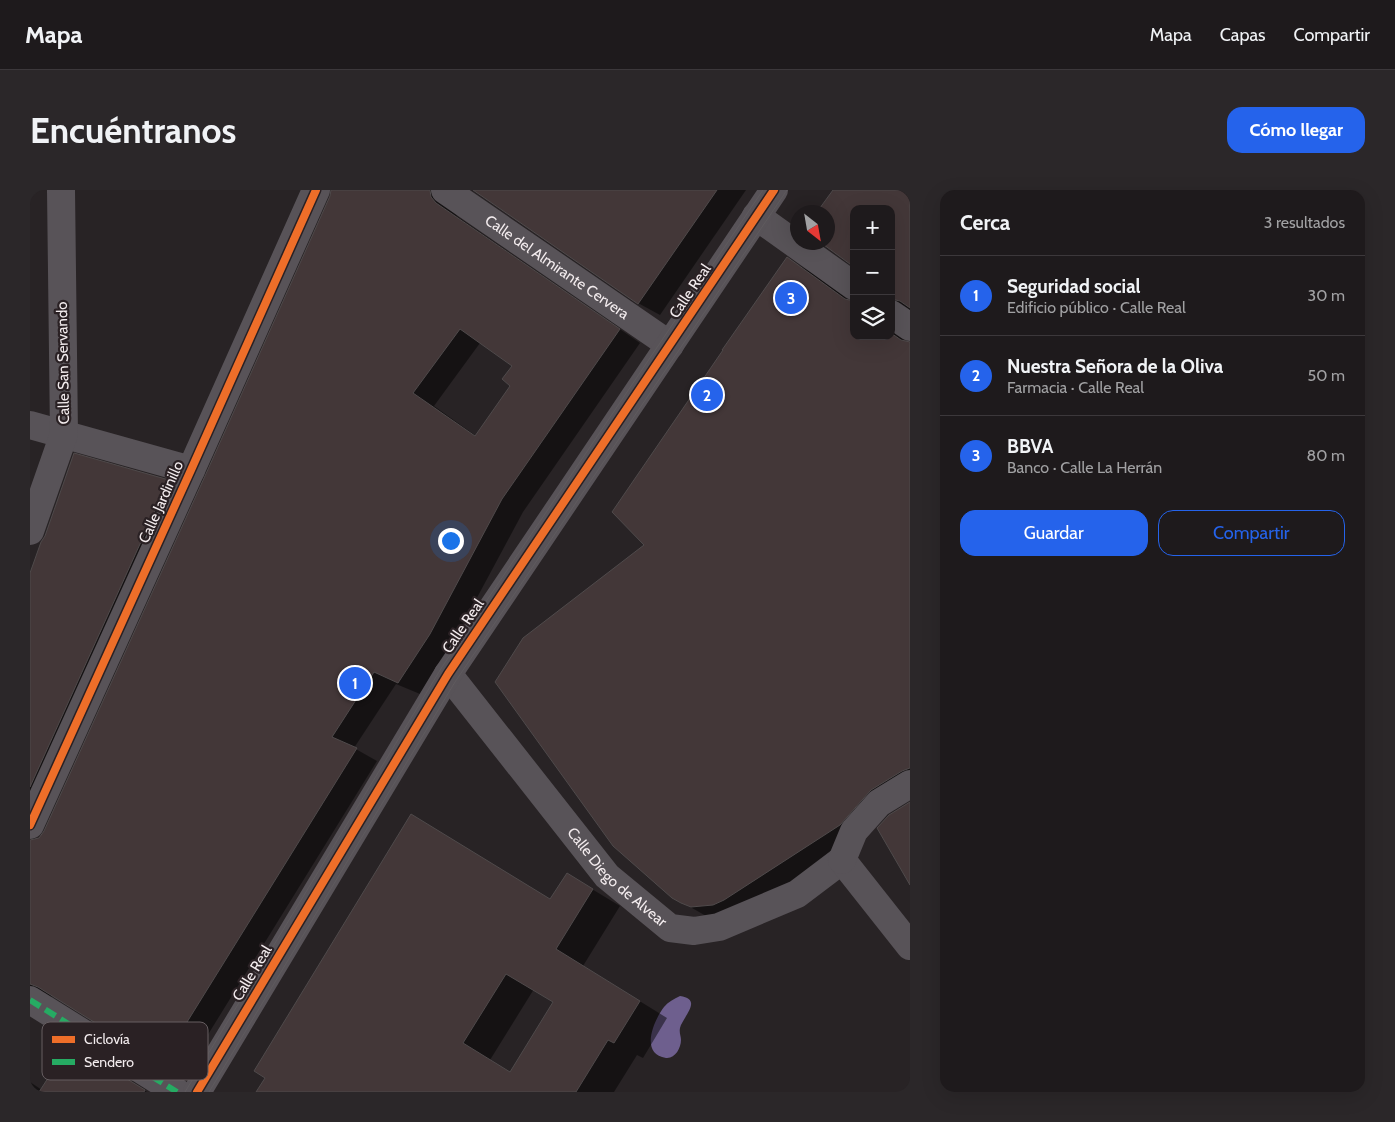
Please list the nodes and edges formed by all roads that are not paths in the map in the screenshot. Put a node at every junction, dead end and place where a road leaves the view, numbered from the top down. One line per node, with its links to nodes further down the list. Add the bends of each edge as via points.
1 (61, 190): 11 (street, Calle San Servando)
2 (316, 190): 12 (street, Calle Jardinillo)
3 (445, 190): 9 (street, Calle del Almirante Cervera)
4 (774, 190): 5 (street, Calle Real)
5 (756, 216): 6 (street); 9 (street, Calle Real)
6 (850, 283)
7 (895, 317): 8 (street)
8 (910, 327)
9 (670, 345): 14 (street, Calle Real)
10 (30, 425): 11 (street)
11 (64, 434): 12 (street); 13 (street, Calle San Servando)
12 (191, 470): 16 (street, Calle Jardinillo)
13 (30, 531)
14 (448, 674): 17 (street, Calle Diego de Alvear, via 607,876 670,928 694,931 719,928 797,894); 21 (street, Calle Real)
15 (910, 784): 17 (street, via 879,803 854,831)
16 (30, 825)
17 (842, 860): 18 (street)
18 (910, 946)
19 (30, 1000): 20 (street)
20 (65, 1022)
21 (208, 1074)
22 (158, 1080): 24 (street)
23 (204, 1080): 25 (street, Calle Real)
24 (177, 1092)
25 (197, 1092)

